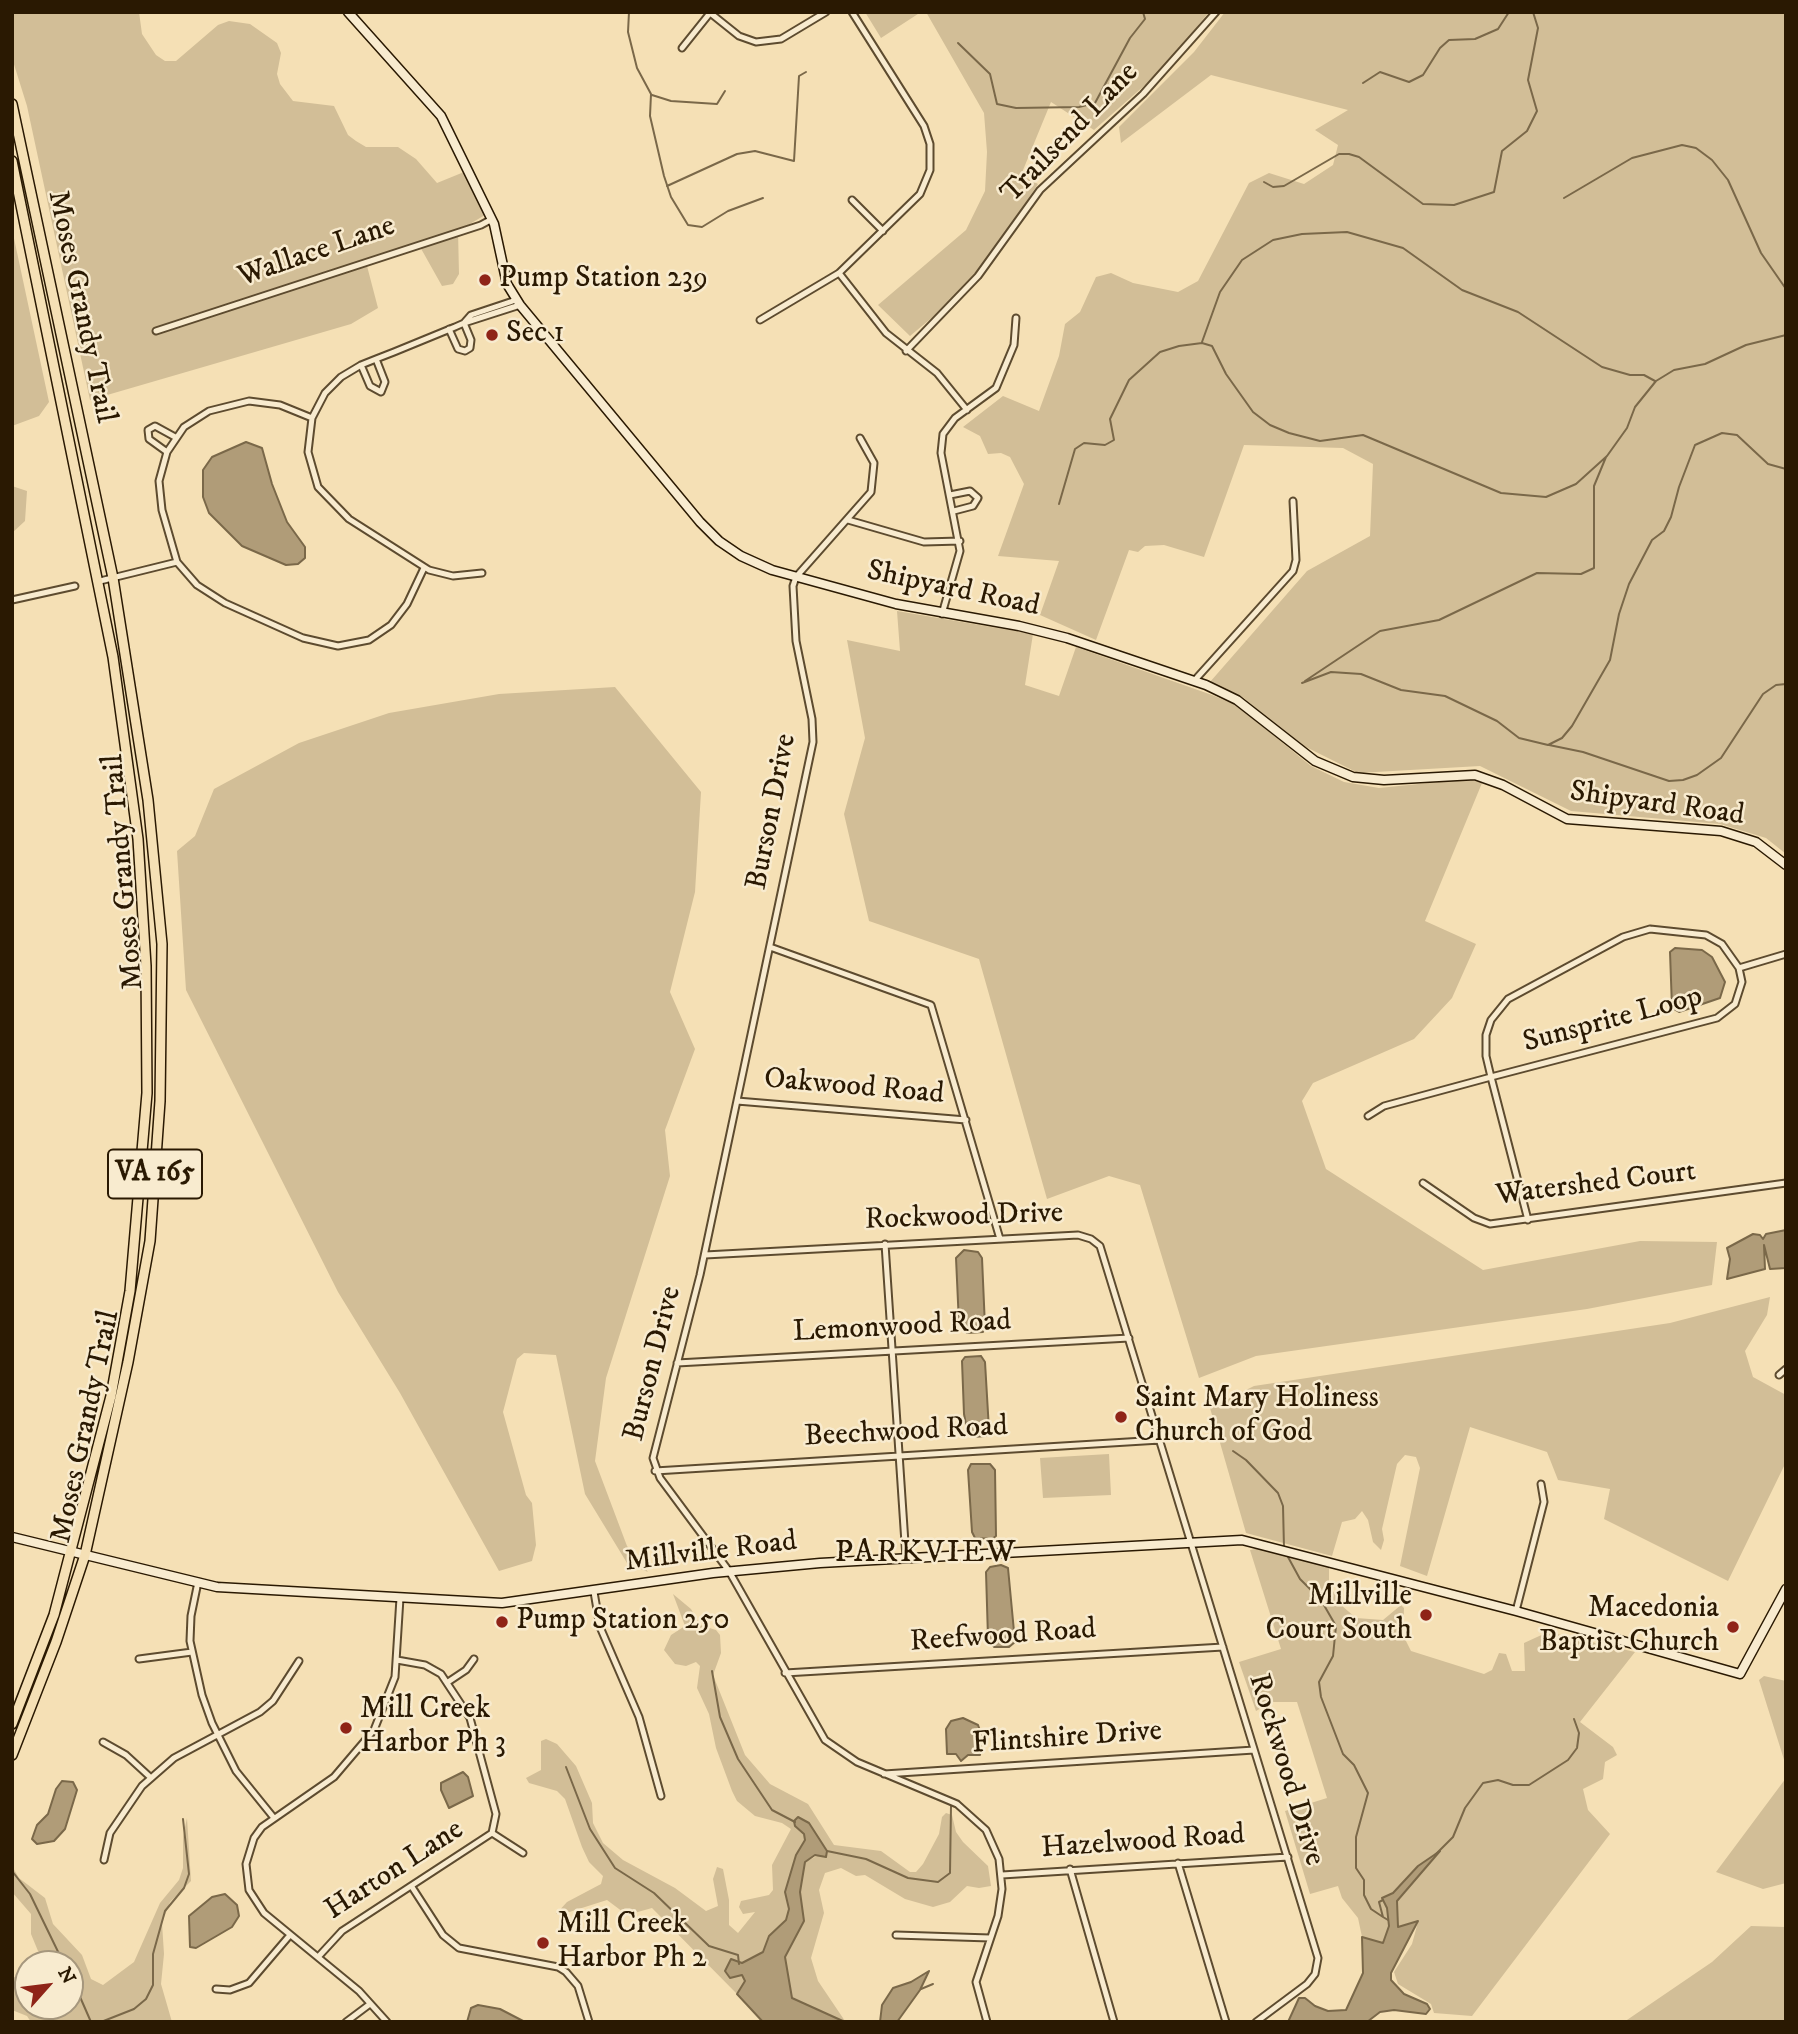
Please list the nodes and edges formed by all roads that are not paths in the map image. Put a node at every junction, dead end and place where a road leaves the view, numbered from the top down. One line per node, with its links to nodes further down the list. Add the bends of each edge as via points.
1 (348, 12): 10 (street, Shipyard Road, via 438,112)
2 (826, 12): 5 (street, via 769,42 739,36)
3 (852, 12): 11 (street, via 924,126 930,144 930,170 920,194)
4 (1216, 12): 19 (street, Trailsend Lane, via 1143,94 1040,190 978,276)
5 (709, 13): 6 (street)
6 (681, 48)
7 (12, 104): 36 (main road, Moses Grandy Trail / VA 165)
8 (12, 161): 37 (main road, Moses Grandy Trail / VA 165)
9 (852, 200): 11 (street)
10 (492, 219): 13 (street, Shipyard Road, via 507,284); 18 (street, Wallace Lane)
11 (883, 231): 12 (street)
12 (839, 273): 15 (street); 19 (street)
13 (518, 302): 16 (street); 35 (street, Shipyard Road, via 708,532 741,556)
14 (1016, 318): 22 (street, via 1014,345 996,388)
15 (760, 320)
16 (464, 323): 17 (street); 17 (street, via 472,343 466,351 458,349)
17 (449, 329): 20 (street)
18 (156, 331)
19 (906, 351): 22 (street, via 937,373)
20 (376, 359): 21 (street); 21 (street, via 386,383 381,392 370,386)
21 (361, 365): 23 (street, via 325,393)
22 (967, 410): 27 (street, via 947,426 941,444)
23 (312, 418): 24 (street, via 280,405 249,401 203,414); 33 (street, via 308,452 313,475 328,501)
24 (176, 437): 26 (street); 26 (street, via 155,426 148,430 149,439)
25 (860, 438): 30 (street, via 871,454 874,481)
26 (167, 452): 32 (street, via 159,490)
27 (950, 495): 29 (street); 29 (street, via 971,491 978,498 973,506)
28 (1293, 501): 41 (street, via 1293,571)
29 (954, 511): 31 (street)
30 (848, 520): 31 (street, via 924,542); 35 (street)
31 (960, 541): 40 (street, via 959,561)
32 (177, 562): 33 (street, via 197,585 225,603 303,638 338,646 364,642 391,625); 36 (street)
33 (424, 568): 34 (street, via 453,576)
34 (482, 573)
35 (796, 577): 40 (street, Shipyard Road); 43 (street, Burson Drive, via 792,613 814,735)
36 (113, 578): 37 (street); 68 (main road, Moses Grandy Trail / VA 165, via 148,800 162,944 160,1101 150,1241)
37 (100, 581): 67 (main road, Moses Grandy Trail / VA 165, via 138,839 147,1093 130,1291 111,1396)
38 (75, 586): 39 (street)
39 (12, 600)
40 (942, 614): 41 (street, Shipyard Road, via 1019,625)
41 (1194, 681): 42 (street, Shipyard Road, via 1237,700 1300,752 1341,774 1384,780 1475,775 1567,818 1721,831 1756,842)
42 (1786, 864)
43 (770, 947): 47 (street, Burson Drive); 49 (street, via 928,1002)
44 (1786, 954): 45 (street)
45 (1739, 968): 46 (street, Sunsprite Loop, via 1742,982 1735,1004 1717,1018); 46 (street, Sunsprite Loop, via 1722,944 1706,935 1650,929 1623,937 1508,999 1491,1020 1486,1035)
46 (1491, 1077): 48 (street, via 1384,1106); 52 (street, Sunsprite Loop)
47 (737, 1101): 49 (street, Oakwood Road); 55 (street, Burson Drive)
48 (1368, 1116)
49 (966, 1120): 53 (street)
50 (1423, 1183): 52 (street, Watershed Court, via 1490,1224)
51 (1786, 1183): 52 (street, Watershed Court)
52 (1528, 1220)
53 (1000, 1239): 54 (street, Rockwood Drive); 56 (street, Rockwood Drive, via 1078,1236 1095,1241)
54 (885, 1244): 55 (street, Rockwood Drive); 57 (street)
55 (705, 1255): 58 (street, Burson Drive)
56 (1129, 1338): 57 (street, Lemonwood Road); 61 (street, Rockwood Drive)
57 (892, 1351): 58 (street, Lemonwood Road); 62 (street)
58 (677, 1363): 63 (street, Burson Drive, via 653,1458)
59 (1786, 1369): 60 (street)
60 (1779, 1375)
61 (1160, 1440): 62 (street, Beechwood Road); 66 (street, Rockwood Drive)
62 (899, 1456): 63 (street, Beechwood Road); 69 (street)
63 (655, 1471): 70 (street, Burson Drive)
64 (1541, 1483): 75 (street, via 1544,1502)
65 (12, 1537): 67 (street, Millville Road)
66 (1191, 1542): 69 (street, Millville Road); 75 (street, Millville Road, via 1250,1541); 76 (street, Rockwood Drive)
67 (71, 1552): 68 (street, Millville Road); 84 (main road, Moses Grandy Trail / VA 165, via 54,1615)
68 (85, 1555): 71 (street, Millville Road); 88 (main road, Moses Grandy Trail / VA 165)
69 (906, 1559): 70 (street, Millville Road)
70 (729, 1571): 73 (street, Millville Road); 82 (street, Burson Drive)
71 (198, 1582): 74 (street, Millville Road, via 233,1589); 77 (street, via 191,1616)
72 (1786, 1589): 75 (street, Millville Road, via 1740,1674)
73 (594, 1592): 74 (street, Millville Road, via 502,1603); 91 (street, via 600,1627 639,1717)
74 (400, 1598): 80 (street)
75 (1516, 1611)
76 (1223, 1647): 82 (street, Reefwood Road); 87 (street, Rockwood Drive)
77 (191, 1651): 78 (street); 85 (street)
78 (139, 1659)
79 (474, 1659): 83 (street)
80 (397, 1660): 83 (street, Harton Lane, via 425,1665); 92 (street, via 383,1712 362,1747 334,1777)
81 (299, 1661): 85 (street, via 273,1700)
82 (785, 1673): 89 (street, Burson Drive, via 825,1740)
83 (448, 1682): 93 (street, Harton Lane, via 476,1733 496,1814)
84 (12, 1724)
85 (218, 1736): 90 (street, via 174,1758); 92 (street, via 236,1771)
86 (103, 1742): 90 (street)
87 (1254, 1750): 89 (street, Flintshire Drive); 95 (street, Rockwood Drive)
88 (12, 1755)
89 (882, 1774): 99 (street, Burson Drive, via 971,1813 993,1843)
90 (150, 1777): 96 (street, via 110,1833)
91 (661, 1796)
92 (274, 1818): 101 (street, via 254,1838 246,1877 255,1902)
93 (492, 1833): 94 (street); 100 (street, Harton Lane)
94 (523, 1853)
95 (1288, 1857): 97 (street, Hazelwood Road); 113 (street, Rockwood Drive, via 1318,1965 1307,1984)
96 (104, 1860)
97 (1178, 1863): 98 (street, Hazelwood Road); 112 (street)
98 (1070, 1869): 99 (street, Hazelwood Road); 111 (street)
99 (1002, 1875): 103 (street, Burson Drive, via 1000,1907)
100 (412, 1887): 104 (street, Harton Lane, via 342,1931); 109 (street, via 443,1935 459,1948 566,1972 578,1986)
101 (290, 1935): 104 (street); 105 (street, via 249,1983)
102 (896, 1935): 103 (street)
103 (990, 1938): 110 (street, Burson Drive, via 976,1982)
104 (319, 1956): 106 (street)
105 (216, 1989)
106 (370, 2004): 107 (street); 108 (street)
107 (346, 2022)
108 (387, 2022)
109 (589, 2022)
110 (987, 2022)
111 (1114, 2022)
112 (1226, 2022)
113 (1256, 2022)

